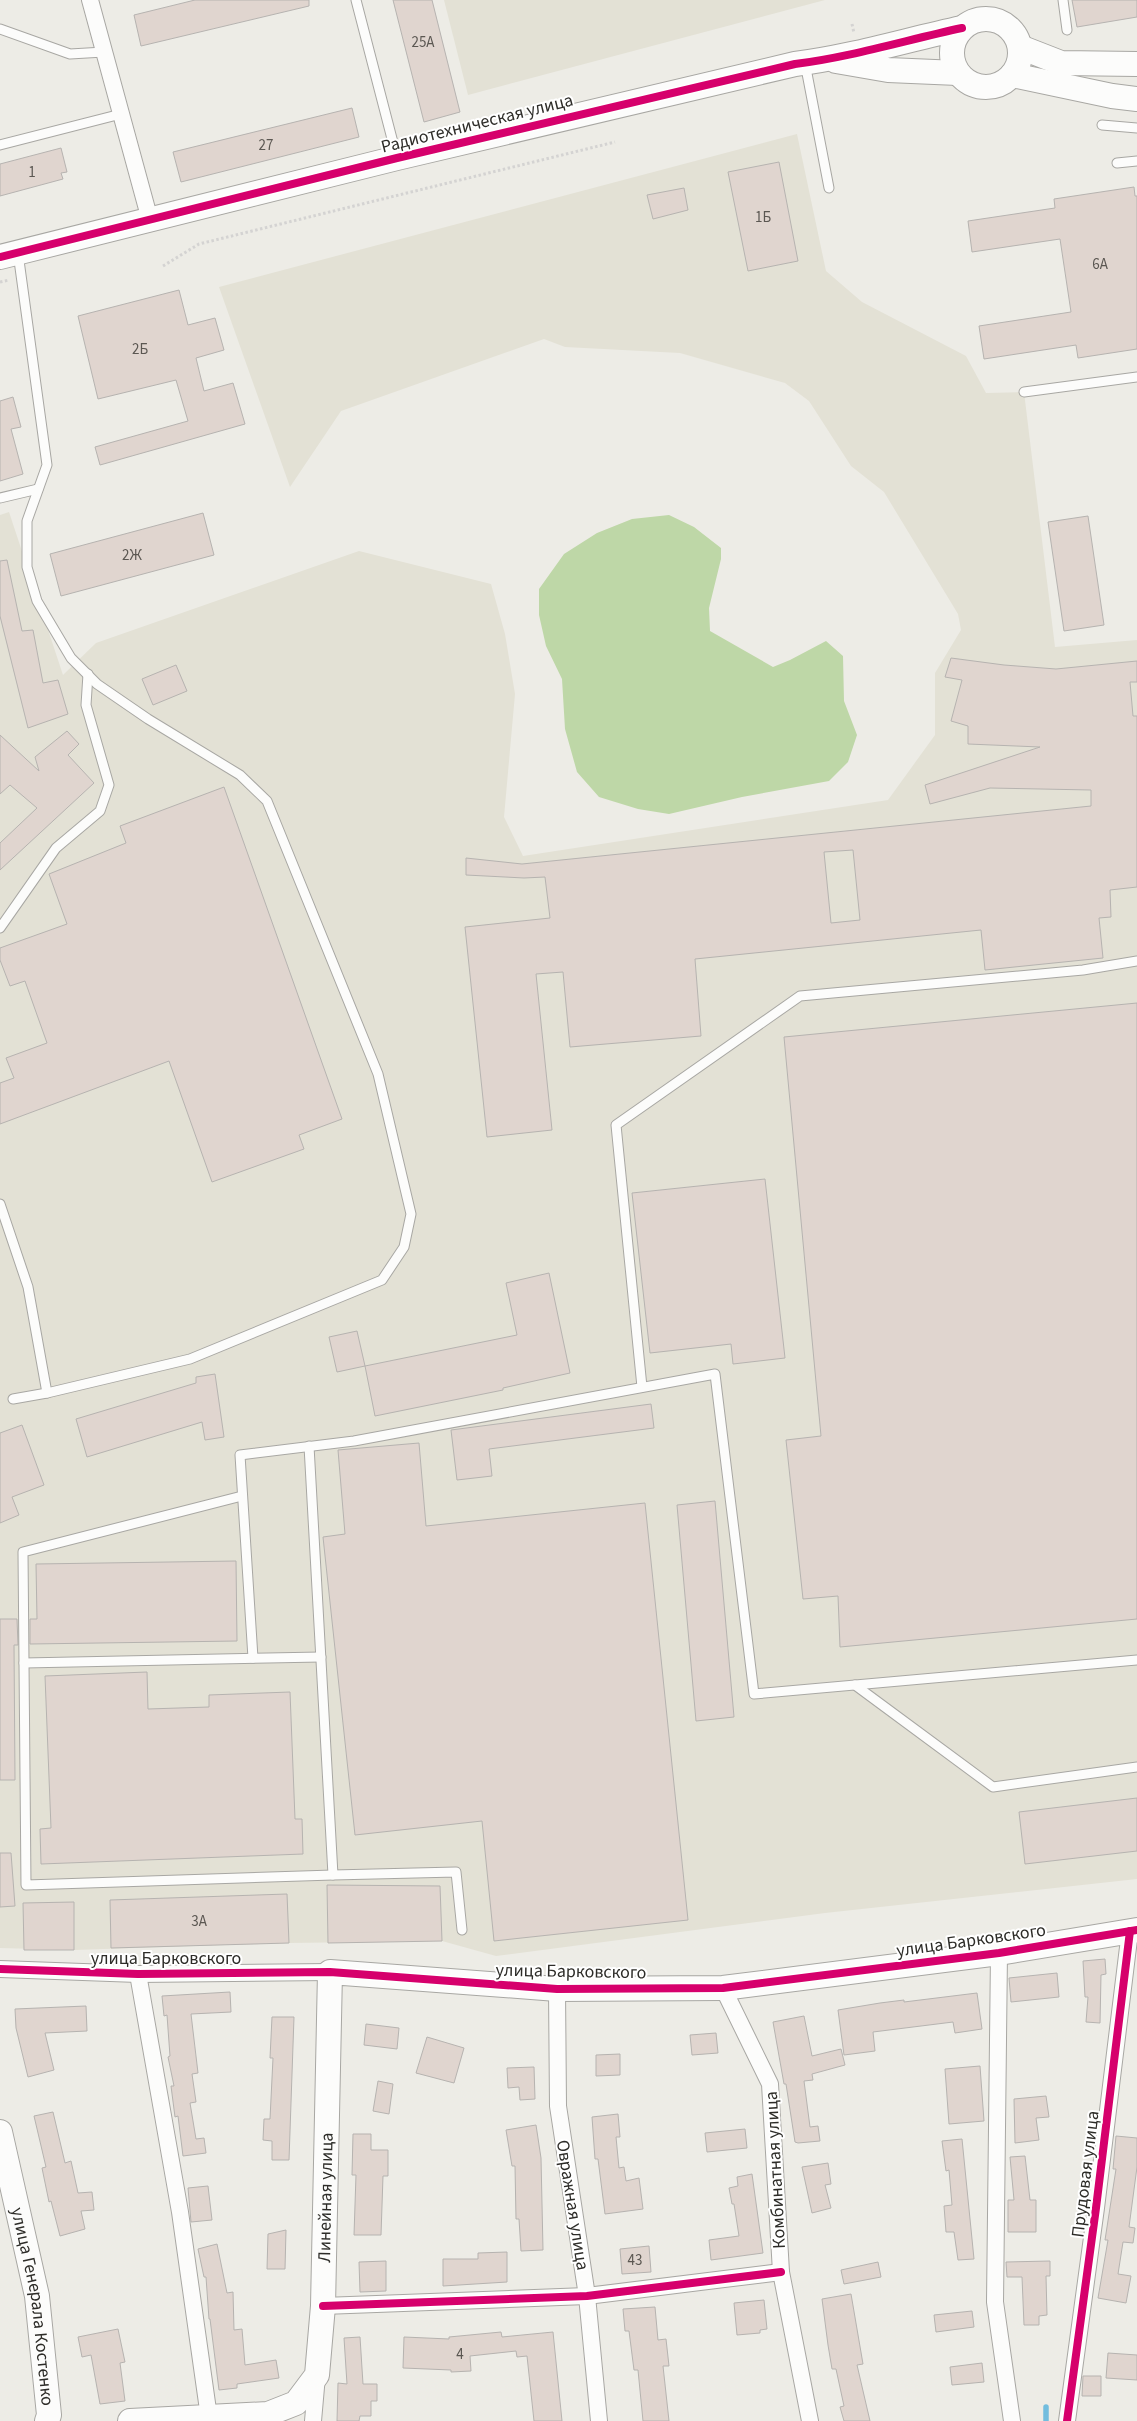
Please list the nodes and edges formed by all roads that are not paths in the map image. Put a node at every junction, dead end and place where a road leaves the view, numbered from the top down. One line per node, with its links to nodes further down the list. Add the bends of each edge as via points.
1 (90, 0): 9 (street)
2 (356, 0): 20 (lane)
3 (1063, 0): 7 (lane)
4 (998, 11): 5 (street, Радиотехническая улица, via 988,18); 8 (street, Радиотехническая улица)
5 (973, 16): 10 (street, Радиотехническая улица); 13 (street, via 954,42 952,58)
6 (0, 29): 9 (lane, via 70,54)
7 (1068, 30)
8 (1020, 47): 12 (street, via 1061,64); 14 (street, via 1019,62)
9 (104, 52): 16 (street)
10 (829, 60): 11 (street, Радиотехническая улица); 13 (street, Радиотехническая улица, via 888,70)
11 (804, 63): 20 (street, Радиотехническая улица); 23 (lane)
12 (1137, 64)
13 (958, 73): 14 (street, Радиотехническая улица, via 978,86 990,87)
14 (1012, 75): 15 (street)
15 (1137, 99)
16 (122, 114): 19 (lane); 24 (street)
17 (1102, 125): 18 (lane)
18 (1137, 128)
19 (0, 145)
20 (397, 158): 24 (street, Радиотехническая улица)
21 (1137, 161): 22 (lane)
22 (1117, 164)
23 (829, 188)
24 (150, 220): 25 (street, Радиотехническая улица)
25 (9, 255): 28 (lane, via 46,465)
26 (1137, 377): 27 (lane)
27 (1024, 392)
28 (38, 489): 29 (lane); 30 (lane, via 27,521 27,567 37,601 71,658)
29 (0, 498)
30 (88, 674): 31 (lane, via 86,705 109,785 100,811 56,848); 35 (lane, via 97,684 148,719 240,776 267,801 378,1074 411,1214 404,1247 382,1280 190,1359)
31 (0, 928)
32 (1137, 961): 34 (lane, via 1083,970 800,996 616,1124)
33 (0, 1204): 35 (lane, via 28,1287)
34 (642, 1387): 37 (lane, via 354,1441); 43 (lane, via 715,1374 754,1694)
35 (47, 1393): 36 (lane)
36 (13, 1399)
37 (309, 1446): 38 (lane, via 240,1454); 39 (lane)
38 (242, 1496): 40 (lane); 42 (lane, via 23,1552)
39 (321, 1657): 40 (lane); 45 (lane)
40 (253, 1658): 42 (lane)
41 (1137, 1660): 43 (lane)
42 (24, 1662): 45 (lane, via 26,1885)
43 (855, 1685): 44 (lane, via 993,1786)
44 (1137, 1767)
45 (333, 1875): 46 (lane, via 456,1872)
46 (462, 1930)
47 (1133, 1930): 48 (street, улица Барковского); 66 (street, Прудовая улица)
48 (999, 1953): 52 (street, улица Барковского); 65 (street, via 995,2302)
49 (0, 1969): 51 (street, улица Барковского)
50 (330, 1972): 51 (street, улица Барковского); 53 (street, улица Барковского); 57 (street, Линейная улица)
51 (138, 1974): 59 (street, via 180,2212)
52 (723, 1988): 53 (street, улица Барковского); 55 (street, Комбинатная улица, via 770,2084)
53 (557, 1989): 56 (street, Овражная улица, via 558,2106)
54 (0, 2132): 60 (street, улица Генерала Костенко, via 37,2296)
55 (781, 2272): 56 (street); 64 (street, Комбинатная улица)
56 (587, 2296): 57 (street); 63 (street, Овражная улица)
57 (323, 2306): 58 (street, Линейная улица)
58 (317, 2375): 59 (street, via 296,2403 268,2414); 62 (street, Линейная улица)
59 (209, 2417): 61 (street)
60 (52, 2419)
61 (130, 2421)
62 (313, 2421)
63 (599, 2421)
64 (810, 2421)
65 (1012, 2421)
66 (1067, 2421)

